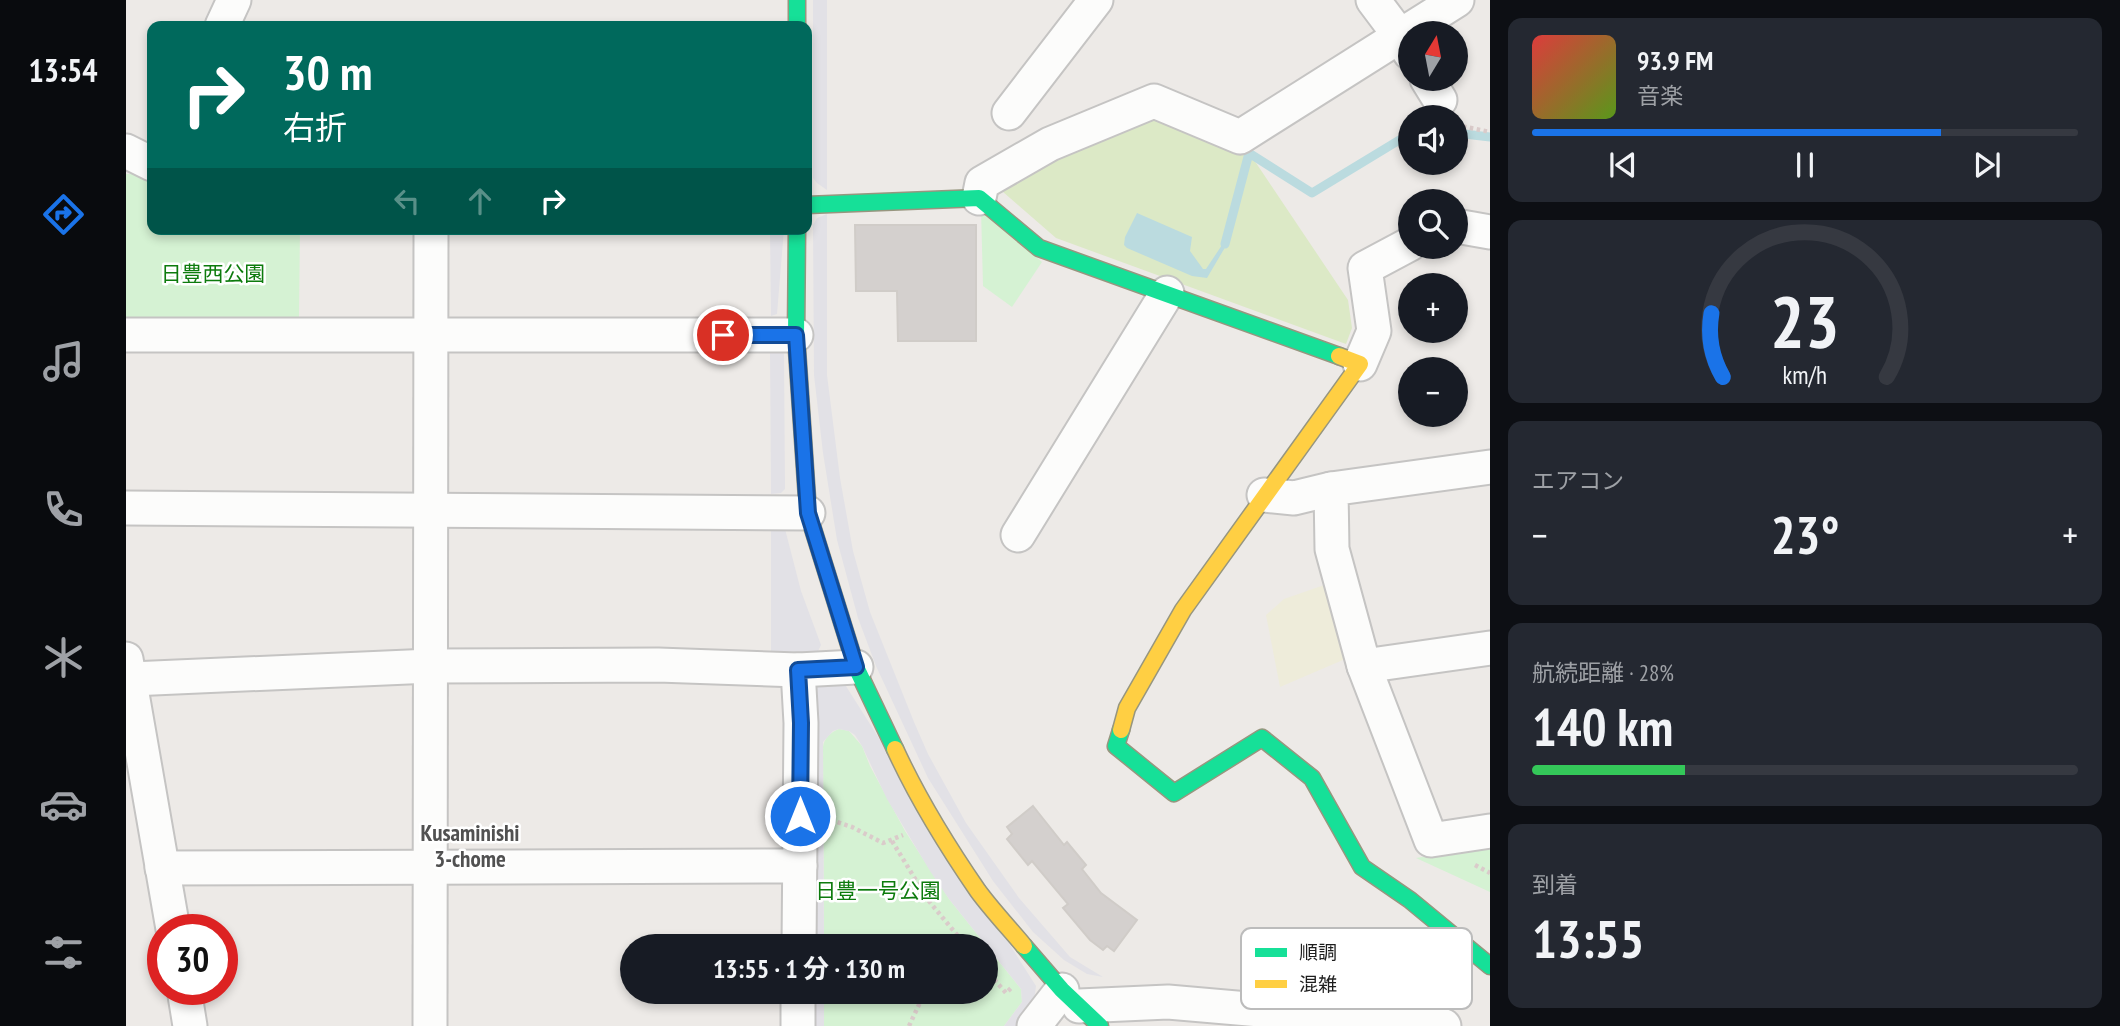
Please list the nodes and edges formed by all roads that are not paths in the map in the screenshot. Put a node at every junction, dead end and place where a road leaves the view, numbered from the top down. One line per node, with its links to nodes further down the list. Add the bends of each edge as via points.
1 (234, 0): 6 (street)
2 (797, 0): 7 (street)
3 (1096, 0): 11 (street)
4 (1373, 0): 9 (street)
5 (1457, 0): 8 (street)
6 (224, 21)
7 (797, 21)
8 (1432, 21)
9 (1398, 34)
10 (1398, 48): 14 (street, via 1240,137 1154,101 1050,144 982,184)
11 (1009, 113)
12 (126, 151): 13 (street)
13 (147, 162)
14 (979, 198): 15 (street); 21 (street, via 1039,248)
15 (812, 205)
16 (1468, 228): 17 (street)
17 (1490, 232)
18 (431, 235): 24 (street)
19 (797, 235): 23 (street)
20 (1398, 250): 25 (street, via 1365,268 1374,331)
21 (1167, 293): 25 (street); 32 (street)
22 (126, 335): 24 (street)
23 (796, 335): 24 (street); 31 (street)
24 (431, 336): 30 (street)
25 (1360, 364): 28 (street)
26 (1490, 467): 27 (street)
27 (1331, 489): 28 (street, via 1294,498); 35 (street, via 1332,549)
28 (1264, 495): 44 (street, via 1183,610 1127,708 1116,747 1174,793 1262,738 1312,778 1362,867)
29 (126, 508): 30 (street)
30 (430, 512): 31 (street); 34 (street)
31 (808, 513): 36 (street)
32 (1018, 535)
33 (1490, 648): 35 (street)
34 (431, 666): 37 (street); 38 (street); 41 (street)
35 (1364, 666): 39 (street, via 1432,840)
36 (856, 667): 38 (street); 50 (street, via 912,785 956,858 980,893)
37 (128, 668): 42 (street)
38 (798, 670): 40 (street)
39 (1490, 831)
40 (800, 866): 41 (street); 45 (street)
41 (431, 867): 42 (street); 54 (street)
42 (162, 868): 43 (street)
43 (170, 914)
44 (1444, 928)
45 (799, 934)
46 (1472, 950): 47 (street)
47 (1490, 965)
48 (798, 1004): 55 (street)
49 (187, 1005): 53 (street)
50 (1080, 1007): 51 (street, via 1168,1002); 56 (street)
51 (1241, 1008)
52 (1248, 1009): 57 (street)
53 (190, 1026)
54 (430, 1026)
55 (798, 1026)
56 (1034, 1026)
57 (1444, 1026)

